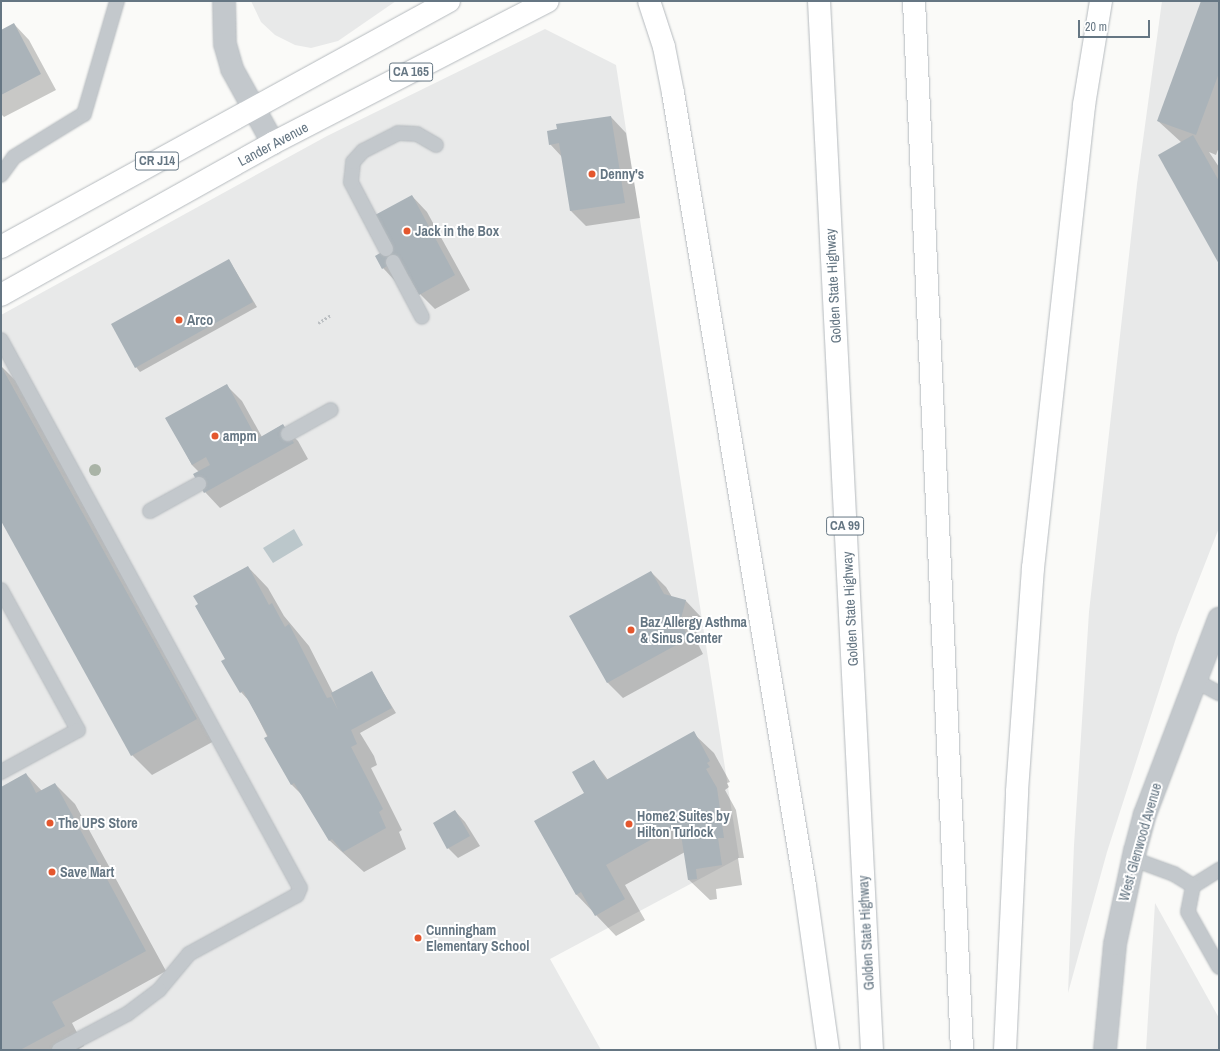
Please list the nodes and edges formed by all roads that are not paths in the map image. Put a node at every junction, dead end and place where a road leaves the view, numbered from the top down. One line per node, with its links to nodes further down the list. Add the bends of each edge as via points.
1 (117, 1): 12 (lane, via 84,114 14,157)
2 (224, 1): 9 (street, via 224,33 228,57)
3 (449, 1): 9 (main road)
4 (548, 1): 10 (main road, Lander Avenue / CA 165)
5 (649, 1): 33 (main road, via 664,47 673,93 805,886)
6 (819, 1): 34 (main road, Golden State Highway / CA 99)
7 (914, 1): 35 (main road)
8 (1101, 1): 36 (main road, via 1084,104 1033,568 1017,791)
9 (253, 108): 10 (street); 13 (main road, CR J14)
10 (273, 143): 16 (main road, Lander Avenue / CR J14)
11 (436, 145): 14 (lane, via 417,134 398,133 363,151 353,162 351,182)
12 (1, 175)
13 (2, 243)
14 (386, 250)
15 (393, 262): 17 (lane)
16 (1, 295)
17 (422, 317)
18 (1, 340): 32 (lane, via 300,888 298,896 189,954 159,990 126,1014)
19 (331, 410): 20 (lane)
20 (288, 434)
21 (199, 484): 22 (lane)
22 (150, 511)
23 (1, 590): 27 (lane, via 78,730)
24 (1219, 619): 25 (street, West Glenwood Avenue)
25 (1196, 681): 26 (lane); 28 (street, West Glenwood Avenue, via 1145,814)
26 (1219, 693)
27 (1, 772)
28 (1133, 859): 30 (lane, via 1174,874); 37 (street, West Glenwood Avenue, via 1115,944)
29 (1219, 870): 30 (lane)
30 (1192, 886): 31 (lane, via 1188,912)
31 (1219, 967)
32 (59, 1050)
33 (828, 1050)
34 (872, 1050)
35 (962, 1050)
36 (1005, 1050)
37 (1105, 1050)

